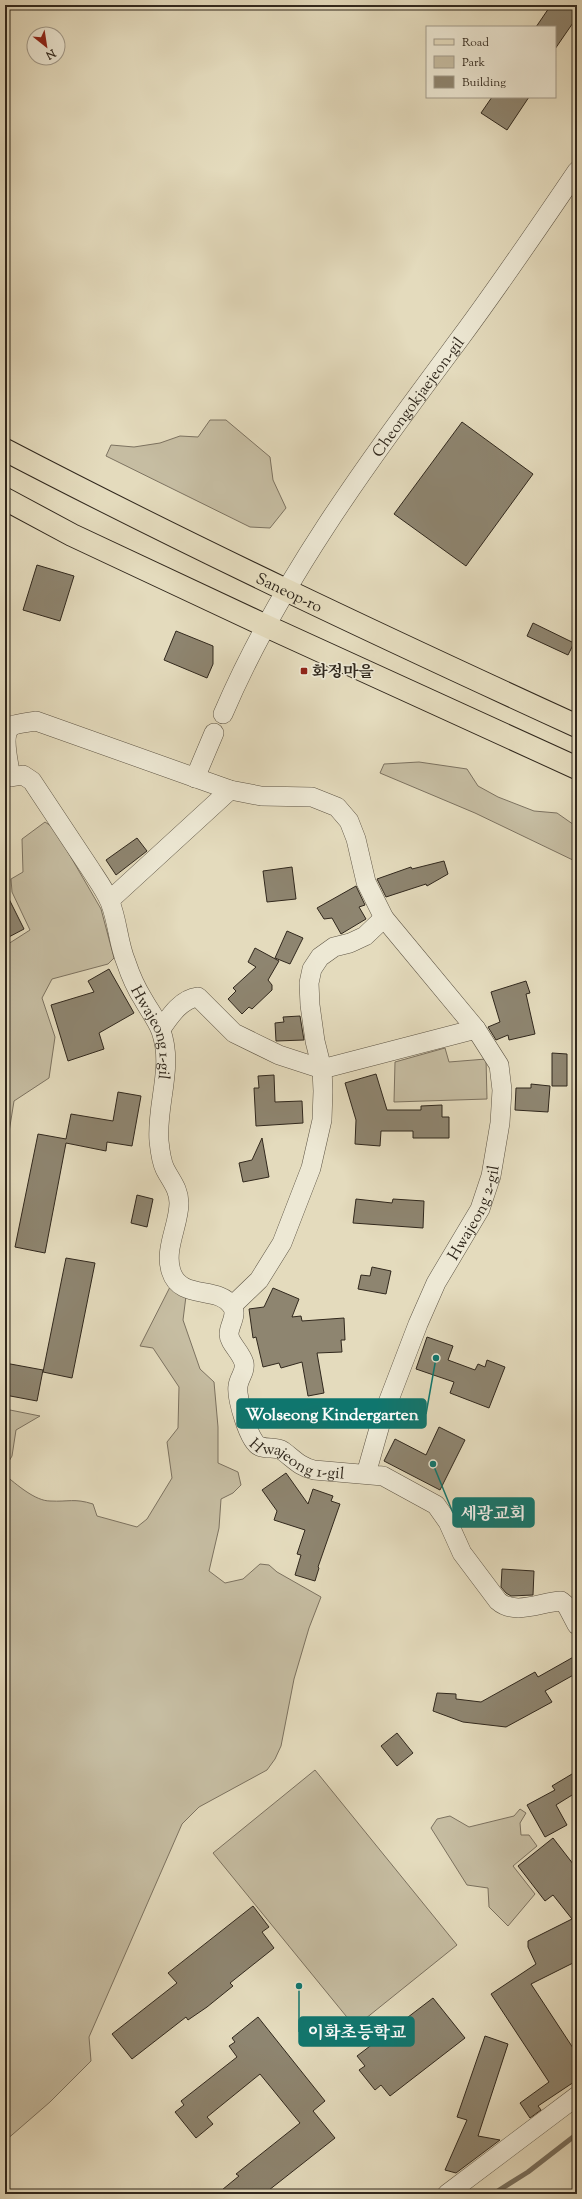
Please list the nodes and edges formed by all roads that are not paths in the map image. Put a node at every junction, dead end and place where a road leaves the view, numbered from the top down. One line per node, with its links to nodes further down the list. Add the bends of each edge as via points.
1 (577, 171): 4 (street, Cheongokjaejeon-gil, via 498,287 375,453)
2 (5, 450): 4 (main road, Saneop-ro)
3 (5, 499): 5 (main road, via 72,534)
4 (285, 589): 5 (street, Cheongokjaejeon-gil); 7 (main road, Saneop-ro)
5 (266, 626): 6 (street, Cheongokjaejeon-gil, via 235,684); 9 (main road)
6 (223, 714)
7 (577, 726)
8 (214, 734): 11 (street)
9 (577, 768)
10 (8, 777): 11 (street, Hwajeong 1-gil, via 5,739 8,731 14,726 36,721); 13 (street, Hwajeong 1-gil, via 23,775 32,781)
11 (195, 778): 12 (street, Hwajeong 1-gil)
12 (230, 790): 13 (street); 14 (street, Hwajeong 2-gil, via 261,796 312,797 337,807 349,821 366,882)
13 (110, 900): 15 (street, Hwajeong 1-gil, via 125,960 142,997)
14 (384, 918): 16 (street, Hwajeong 2-gil); 17 (street, via 365,936 350,944 334,948 320,957 312,969 309,983 310,1004)
15 (161, 1029): 17 (street, via 189,998 198,997 234,1033 280,1055); 18 (street, Hwajeong 1-gil, via 166,1047 159,1114 159,1141 165,1168 179,1192 169,1258 171,1271 176,1282 185,1288 213,1295)
16 (476, 1029): 17 (street); 19 (street, Hwajeong 2-gil, via 499,1065 502,1090 491,1176 480,1209 436,1283 418,1324 382,1418)
17 (322, 1069): 18 (street, via 322,1120 311,1168 293,1218 282,1243 259,1280)
18 (232, 1306): 19 (street, Hwajeong 1-gil, via 234,1316 229,1333 230,1339 244,1363 243,1375 238,1385 239,1399 253,1441 260,1446 276,1447 303,1467)
19 (366, 1474): 20 (street, via 383,1476 436,1505 448,1522 462,1553 504,1606 524,1608 561,1601 567,1606)
20 (577, 1625)
21 (577, 2096): 22 (street)
22 (447, 2194)

